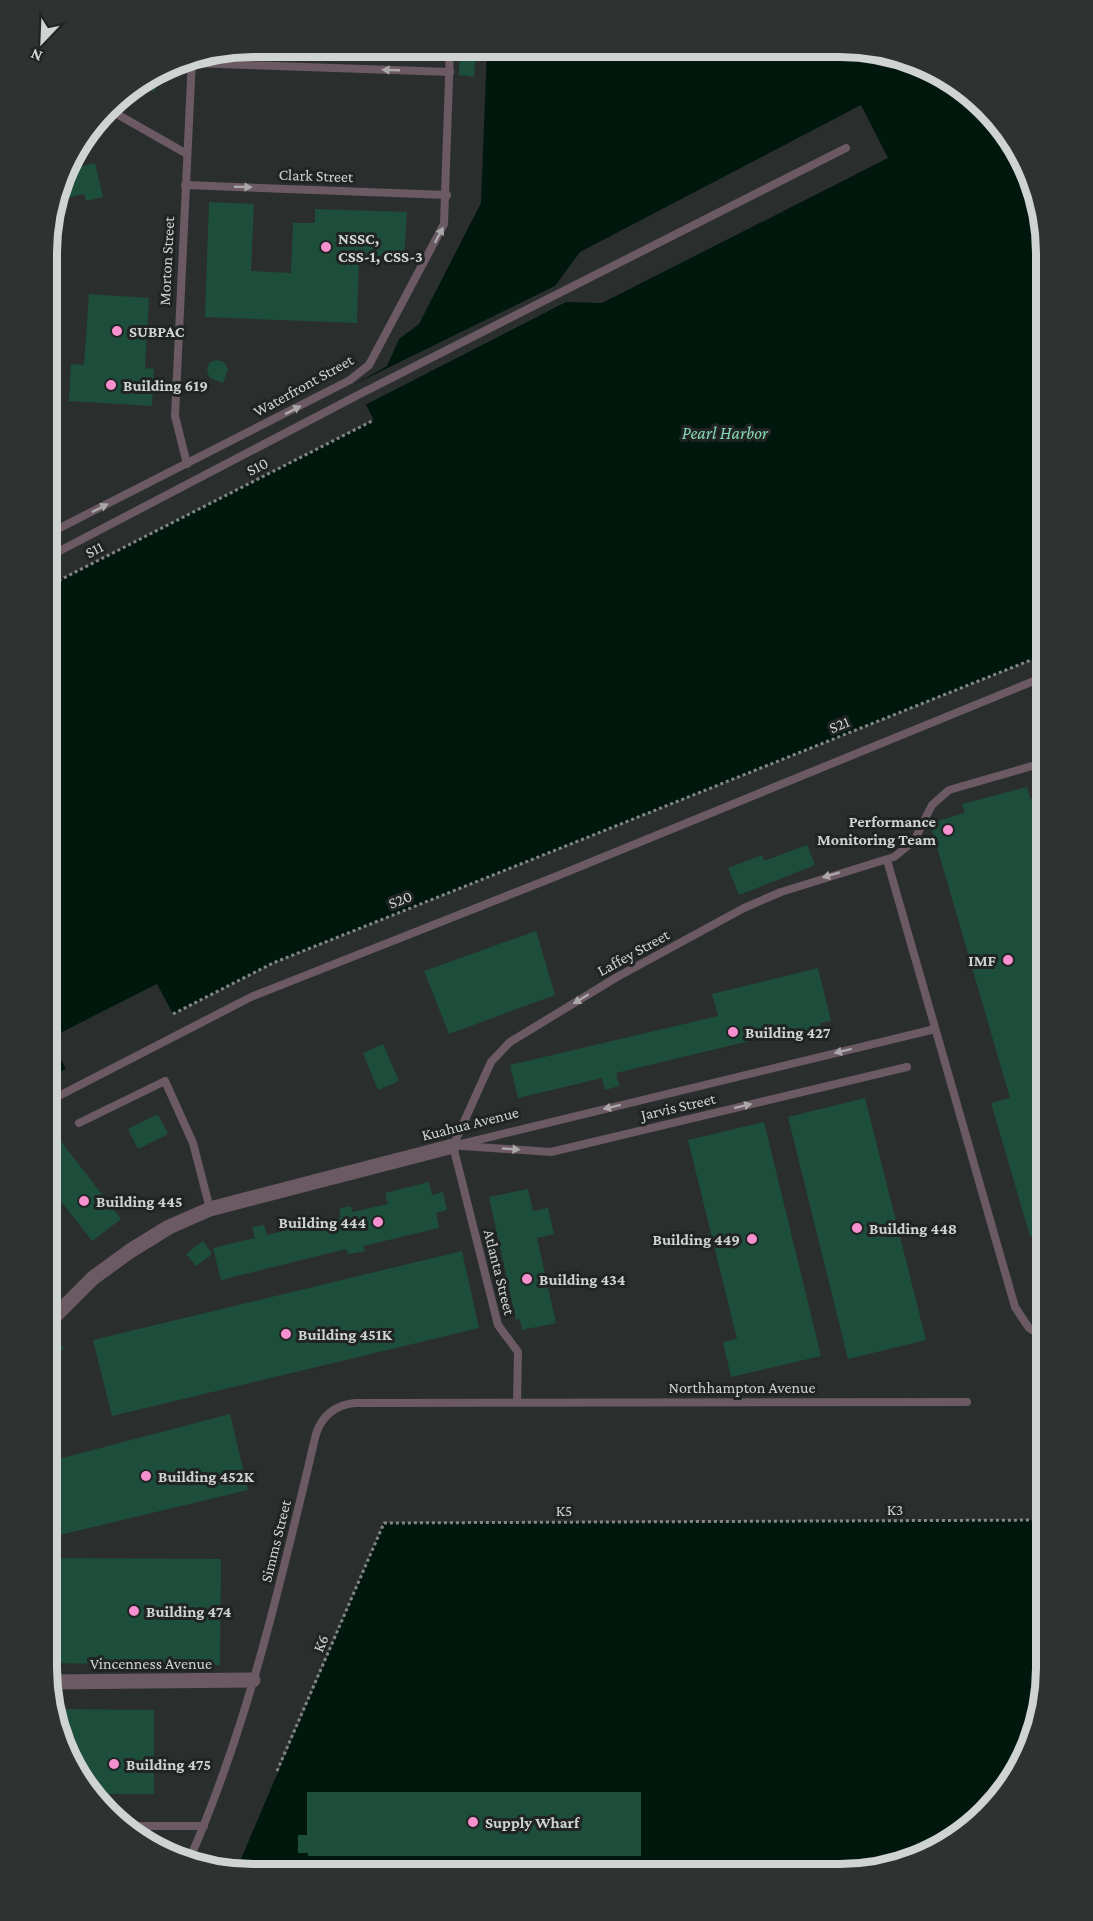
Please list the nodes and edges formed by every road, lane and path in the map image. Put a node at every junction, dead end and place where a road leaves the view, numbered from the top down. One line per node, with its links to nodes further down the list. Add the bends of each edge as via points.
1 (450, 57): 4 (lane, Waterfront Street)
2 (211, 62): 4 (lane, one-way to 2)
3 (191, 67): 7 (lane, Morton Street)
4 (450, 72): 9 (lane, Waterfront Street)
5 (116, 114): 7 (lane)
6 (846, 148): 14 (lane)
7 (187, 154): 8 (lane, Morton Street)
8 (185, 185): 9 (lane, Clark Street, one-way to 9); 11 (lane, Morton Street, via 175,416)
9 (447, 195): 11 (lane, Waterfront Street, one-way to 9, via 364,371 444,224)
10 (374, 420): 13 (path, S10)
11 (187, 464): 12 (lane, Waterfront Street, one-way to 11)
12 (57, 529)
13 (150, 534): 15 (path, S11)
14 (57, 552)
15 (57, 581)
16 (1036, 658): 19 (path, S21)
17 (1036, 680): 24 (lane, via 251,997)
18 (1036, 765): 20 (lane, Laffey Street, via 943,794 928,811 914,841)
19 (641, 816): 21 (path, S20, via 273,963)
20 (887, 860): 22 (lane); 26 (lane, Laffey Street, one-way to 26, via 781,891 744,908 617,977 510,1042 491,1062)
21 (173, 1014)
22 (935, 1029): 26 (lane, Kuahua Avenue, one-way to 26); 29 (lane, via 1015,1307)
23 (907, 1067): 26 (lane, Jarvis Street, one-way to 23, via 551,1152)
24 (57, 1097)
25 (79, 1124): 27 (lane, via 165,1081 193,1143)
26 (453, 1146): 27 (street, Kuahua Avenue); 30 (lane, Atlanta Street, via 498,1325 518,1352)
27 (210, 1209): 28 (street, Kuahua Avenue, via 169,1227 130,1251 93,1278)
28 (57, 1314)
29 (1036, 1333)
30 (517, 1402): 31 (lane, Northhampton Avenue); 35 (lane, Simms Street, via 349,1404 337,1407 324,1418 316,1434)
31 (967, 1402)
32 (1036, 1520): 33 (path, K3)
33 (744, 1521): 34 (path, K5)
34 (384, 1523): 37 (path, K6)
35 (253, 1680): 36 (street, Vincenness Avenue); 39 (lane, Simms Street)
36 (57, 1682)
37 (277, 1771)
38 (137, 1826): 39 (lane)
39 (204, 1826): 40 (lane, Simms Street)
40 (192, 1854)

